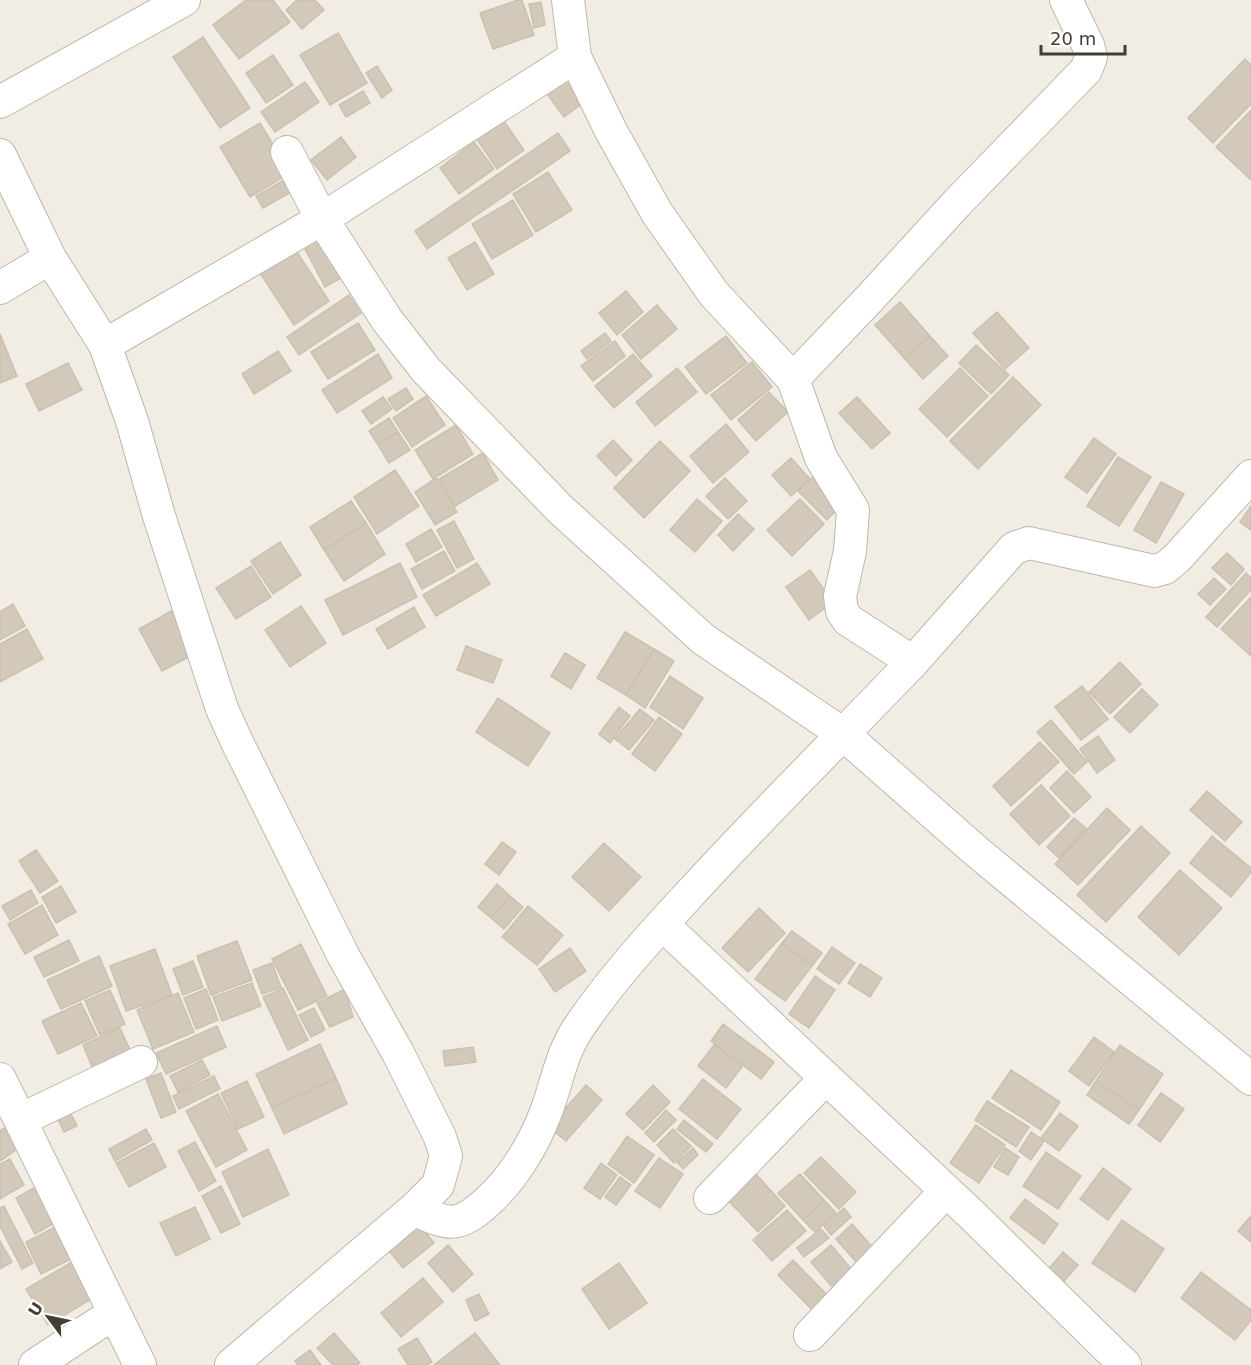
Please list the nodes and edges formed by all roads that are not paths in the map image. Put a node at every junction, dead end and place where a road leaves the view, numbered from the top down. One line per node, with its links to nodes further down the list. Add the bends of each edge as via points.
1 (184, 0): 5 (street)
2 (568, 0): 4 (street)
3 (1066, 0): 12 (street, via 1088,45 1091,57 1086,70)
4 (575, 57): 8 (street); 12 (street, via 657,213 714,294)
5 (0, 102)
6 (287, 152): 8 (street)
7 (0, 155): 9 (street)
8 (322, 219): 11 (street); 15 (street, via 387,320 426,370 560,508 703,639)
9 (50, 258): 10 (street); 11 (street)
10 (0, 288)
11 (105, 345): 24 (street, via 222,709 343,955 440,1137 446,1156 438,1185)
12 (793, 379): 14 (street, via 820,458 853,510 850,552 840,596 842,611 848,620)
13 (1251, 476): 14 (street, via 1165,568 1154,571 1029,543 1020,545)
14 (913, 662): 15 (street)
15 (843, 734): 16 (street); 20 (street, via 976,851)
16 (662, 924): 18 (street); 24 (street, via 576,1030 561,1061 546,1112 511,1176 488,1202 457,1221 440,1220)
17 (141, 1062): 21 (street)
18 (826, 1078): 22 (street); 23 (street)
19 (0, 1079): 21 (street)
20 (1251, 1079)
21 (20, 1120): 25 (street)
22 (946, 1191): 26 (street); 30 (street)
23 (710, 1198)
24 (414, 1209): 29 (street)
25 (114, 1312): 27 (street); 28 (street)
26 (810, 1335)
27 (35, 1365)
28 (140, 1365)
29 (231, 1365)
30 (1125, 1365)

